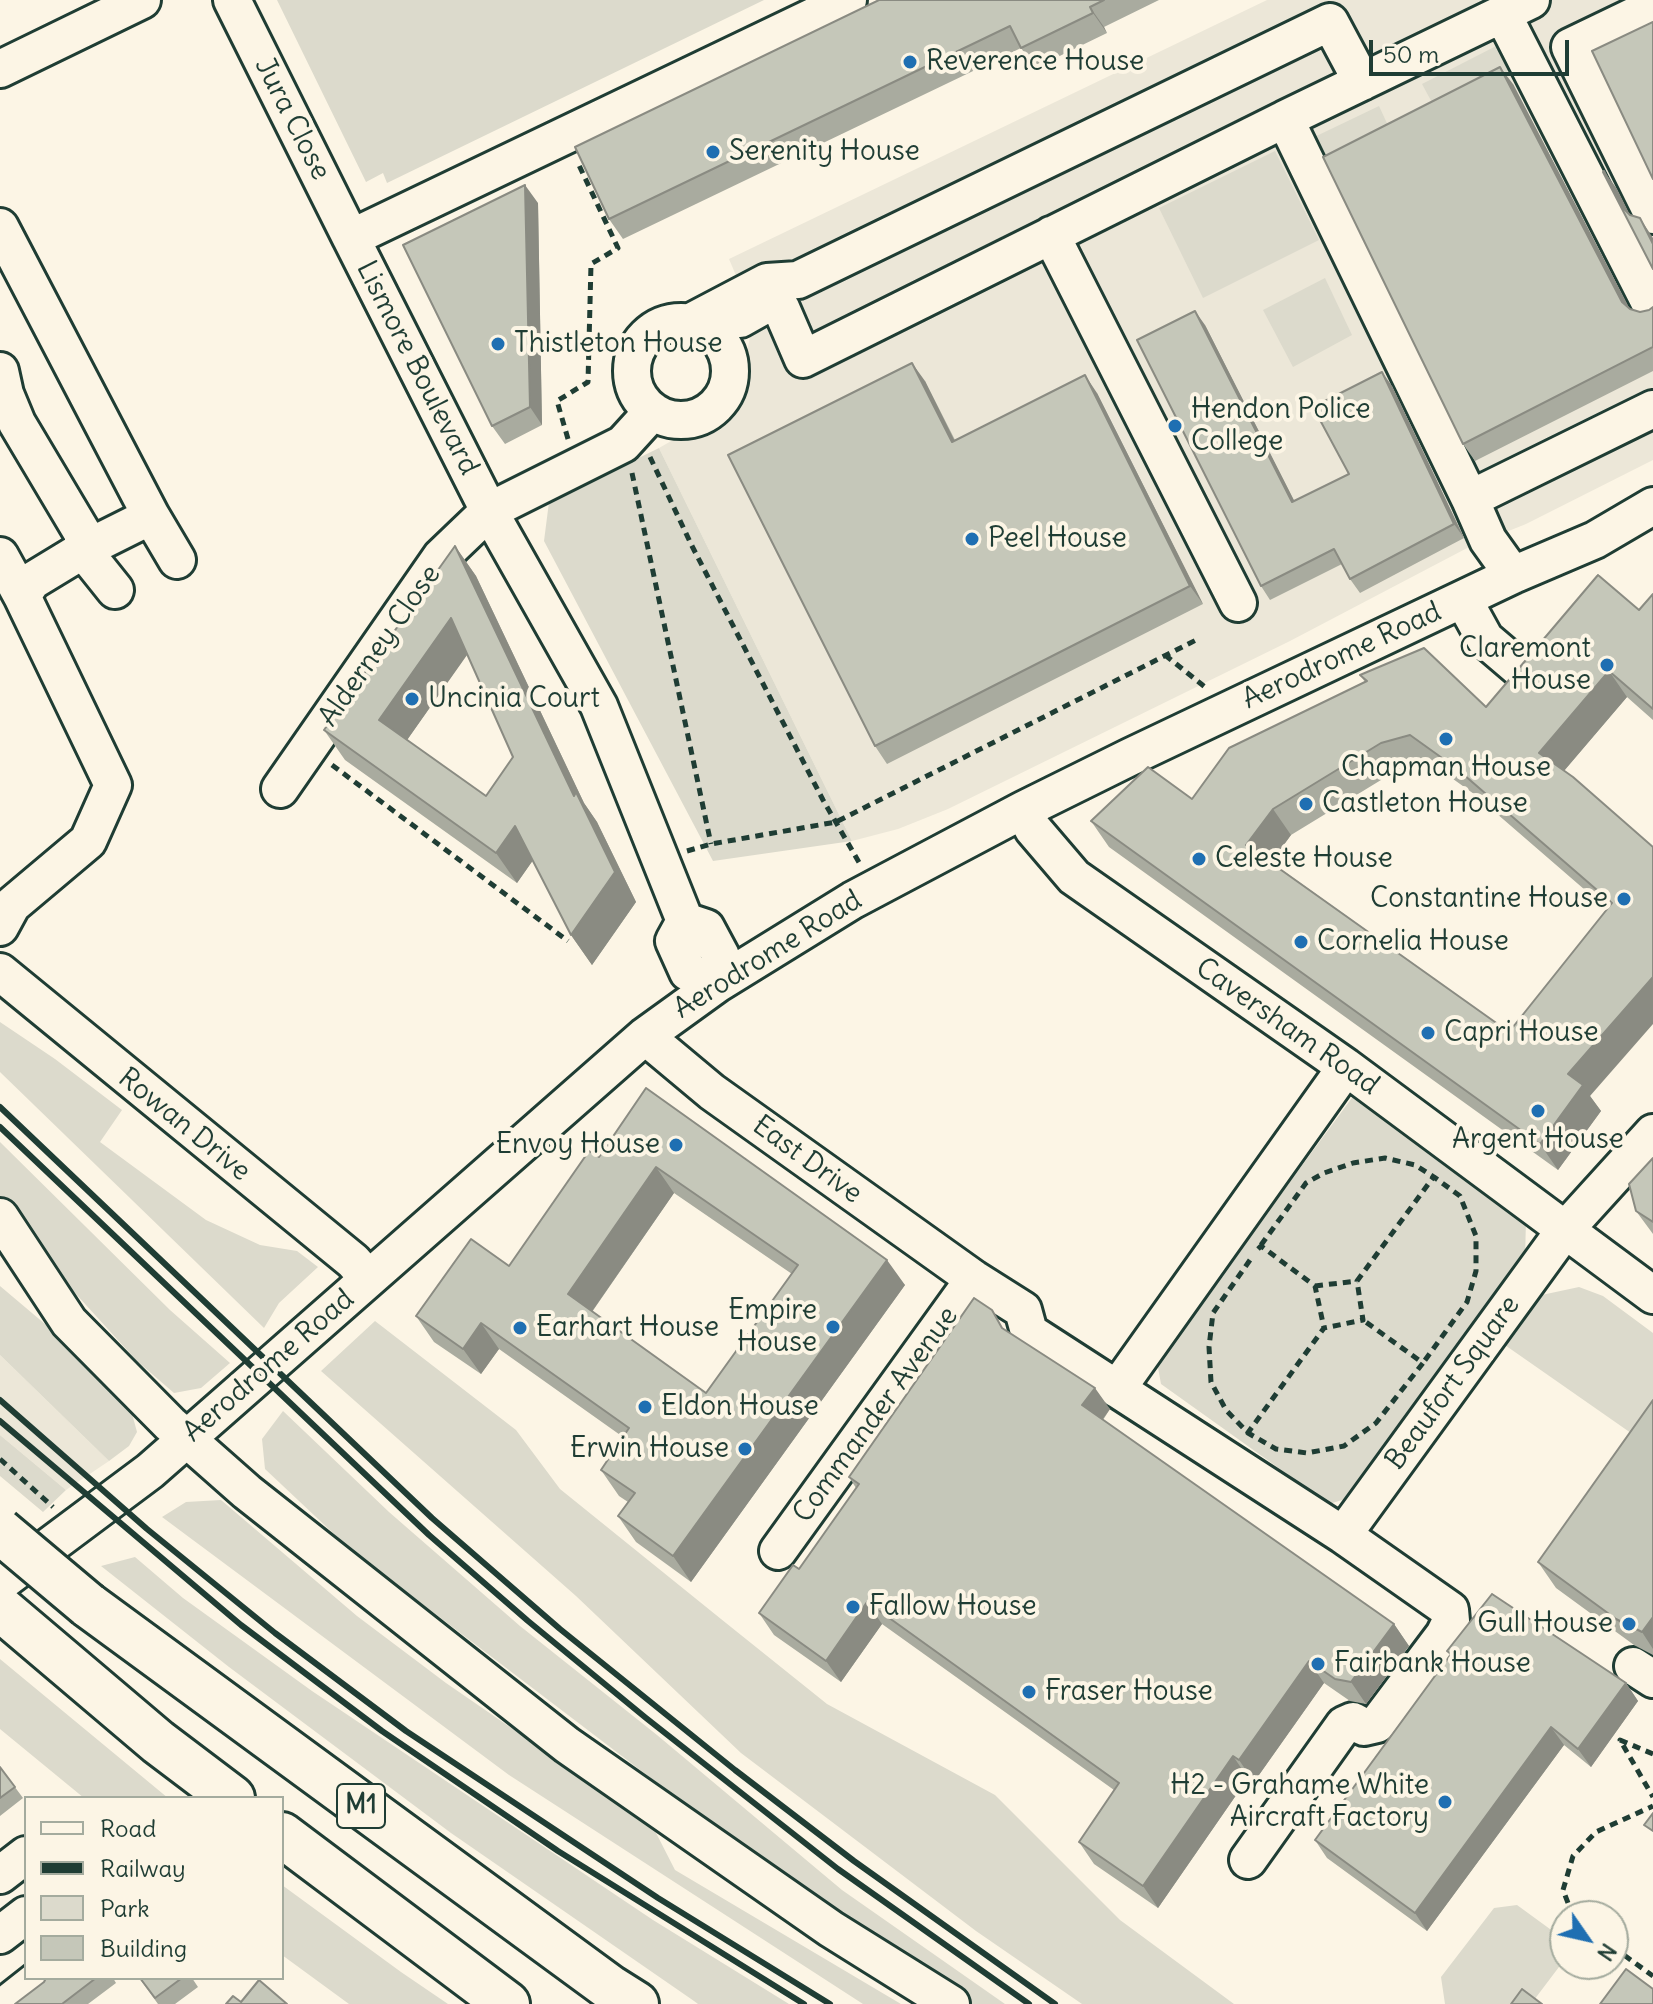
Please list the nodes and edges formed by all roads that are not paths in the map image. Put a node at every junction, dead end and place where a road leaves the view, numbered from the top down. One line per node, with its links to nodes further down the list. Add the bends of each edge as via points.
1 (142, 0): 6 (street)
2 (232, 0): 12 (street, Jura Close)
3 (848, 0): 12 (street, Lismore Boulevard)
4 (1516, 6): 7 (street); 13 (street)
5 (1653, 7): 9 (street, via 1570,47)
6 (0, 69)
7 (1362, 82): 8 (street); 14 (street, via 1330,22 798,280 767,282)
8 (1285, 119): 11 (street); 18 (street)
9 (1653, 215)
10 (0, 227): 21 (street)
11 (1051, 235): 14 (street, via 803,359 781,308 772,301); 29 (street)
12 (351, 238): 20 (street, Lismore Boulevard)
13 (1653, 309)
14 (701, 328): 17 (street, via 662,326 641,342 633,380); 17 (street, via 722,344 730,369 722,398 697,417)
15 (0, 371): 22 (street, via 17,423 83,534)
16 (1653, 409): 18 (street)
17 (645, 420): 20 (street, Alderney Close, via 623,444)
18 (1470, 499): 25 (street, via 1488,540)
19 (1653, 506): 25 (street, Aerodrome Road, via 1595,540)
20 (489, 511): 31 (street, Alderney Close, via 441,557); 35 (street, Lismore Boulevard, via 599,706 685,921 706,928 721,956)
21 (151, 516): 22 (street); 24 (street)
22 (83, 550): 26 (street); 27 (street, via 32,581)
23 (0, 556): 27 (street)
24 (177, 560)
25 (1513, 575): 28 (street, Aerodrome Road)
26 (115, 590)
27 (22, 596): 33 (street, via 113,785 88,841 12,905)
28 (1463, 599): 30 (street, via 1485,639); 32 (street, Aerodrome Road)
29 (1238, 603)
30 (1519, 668)
31 (280, 789)
32 (1023, 810): 35 (street, Aerodrome Road, via 853,900); 37 (street, Caversham Road, via 1074,877)
33 (0, 927)
34 (0, 972): 41 (street, Rowan Drive)
35 (717, 984): 36 (street, Aerodrome Road)
36 (645, 1036): 41 (street, Aerodrome Road); 42 (street, East Drive, via 712,1092)
37 (1346, 1067): 40 (street, Caversham Road, via 1444,1163); 44 (street)
38 (1653, 1133): 40 (street, Beaufort Square)
39 (0, 1217): 45 (street, via 69,1322)
40 (1564, 1231): 43 (street, Caversham Road); 47 (street, Beaufort Square)
41 (368, 1278): 45 (street, Aerodrome Road)
42 (974, 1279): 44 (street, East Drive, via 1023,1310 1029,1332); 48 (street, Commander Avenue)
43 (1653, 1295)
44 (1117, 1389): 47 (street, East Drive, via 1238,1447)
45 (186, 1439): 49 (street, Aerodrome Road); 60 (street, via 320,1552 567,1745 831,1929)
46 (0, 1531): 59 (highway, M1, bridge, via 88,1605)
47 (1343, 1535): 54 (street, East Drive, via 1450,1610 1451,1621 1377,1724 1344,1725)
48 (778, 1551)
49 (0, 1583)
50 (0, 1608): 51 (highway)
51 (229, 1796)
52 (284, 1837): 58 (highway, M1)
53 (24, 1857): 55 (street)
54 (1248, 1860)
55 (0, 1875)
56 (24, 1917): 57 (street)
57 (0, 1935)
58 (507, 2004)
59 (636, 2004)
60 (951, 2004)

